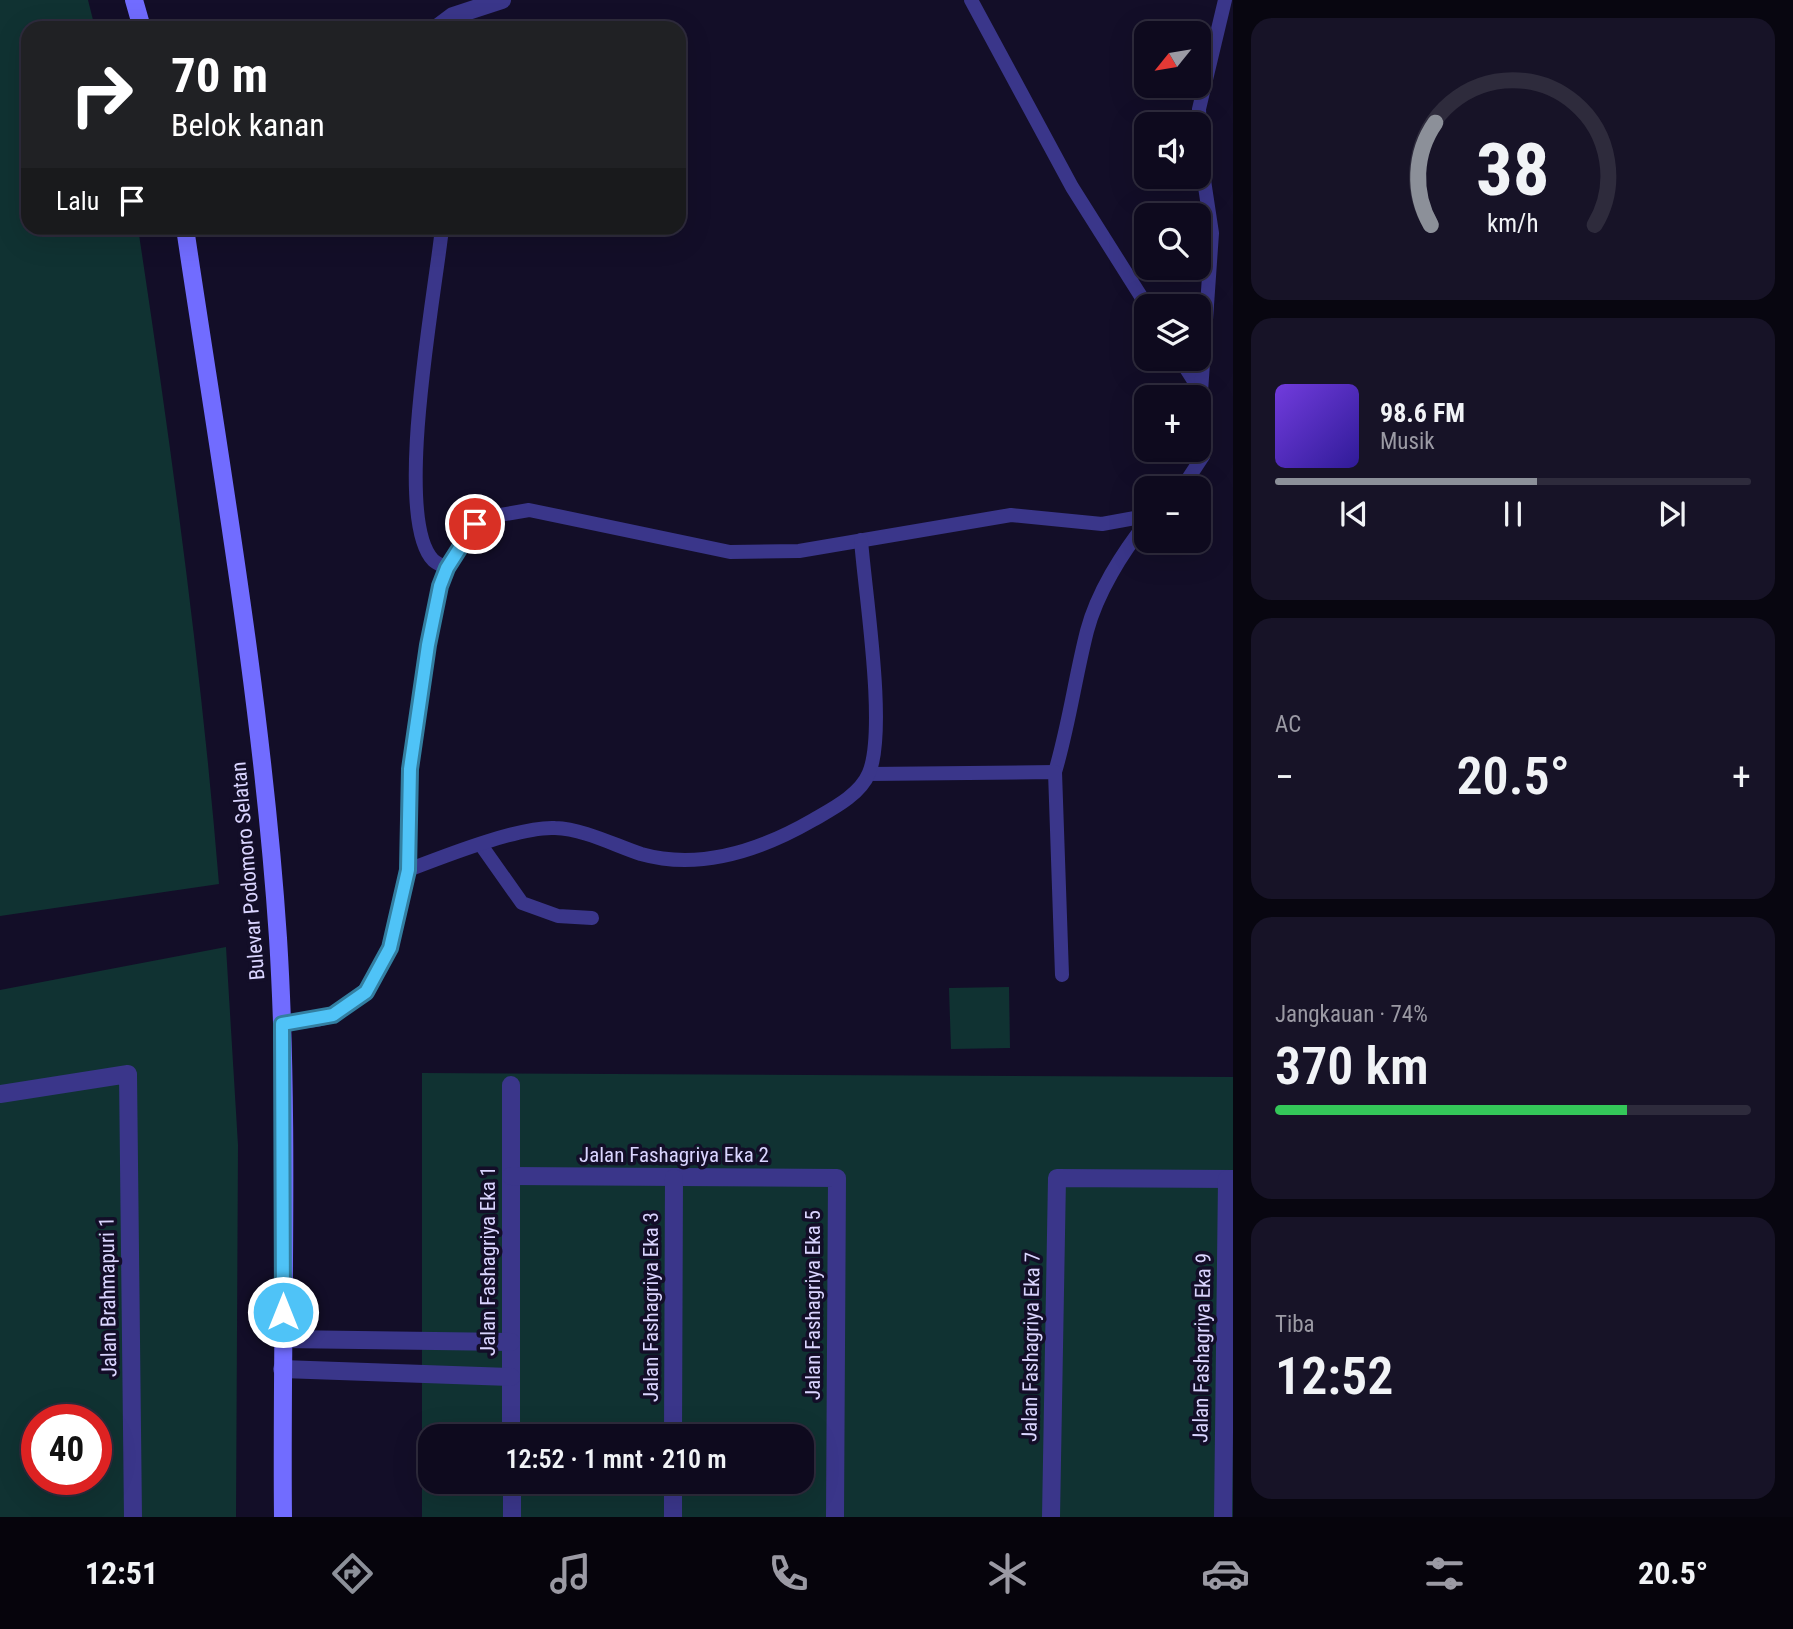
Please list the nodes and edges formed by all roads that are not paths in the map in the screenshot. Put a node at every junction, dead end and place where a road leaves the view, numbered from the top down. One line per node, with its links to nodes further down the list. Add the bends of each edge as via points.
1 (134, 0): 5 (street)
2 (502, 0): 6 (street)
3 (971, 0): 9 (lane, via 1072,187)
4 (1225, 0): 10 (lane, via 1199,109 1212,233)
5 (140, 21)
6 (446, 21)
7 (186, 235): 21 (street, Bulevar Podomoro Selatan, via 262,759)
8 (441, 235): 14 (lane, via 419,396 417,506 426,547 433,560)
9 (1139, 294)
10 (1201, 385)
11 (1134, 518): 12 (lane, via 1102,523 1011,515)
12 (861, 540): 14 (lane, via 799,551 730,552 529,510 488,517 475,524); 16 (lane, via 876,716)
13 (1134, 540): 15 (lane, via 1116,566 1087,628)
14 (447, 568): 18 (lane, via 428,645 410,769)
15 (1055, 772): 16 (lane); 20 (lane)
16 (869, 774): 17 (lane, via 843,803 774,841 698,862 643,854 556,828)
17 (481, 845): 18 (lane); 19 (lane, via 522,903 558,916)
18 (408, 870): 21 (lane, via 390,948 366,992 333,1015)
19 (592, 918)
20 (1062, 975)
21 (282, 1024): 28 (street, Bulevar Podomoro Selatan)
22 (511, 1084): 24 (street, Jalan Fashagriya Eka 1)
23 (0, 1094): 37 (street, Jalan Brahmapuri 1, via 126,1072 129,1076)
24 (511, 1177): 25 (street, Jalan Fashagriya Eka 2); 30 (street, Jalan Fashagriya Eka 1)
25 (674, 1178): 26 (street, Jalan Fashagriya Eka 2); 34 (street, Jalan Fashagriya Eka 3)
26 (837, 1178): 41 (street, Jalan Fashagriya Eka 5)
27 (1230, 1179): 29 (street, Jalan Fashagriya Eka 9); 42 (street, Jalan Fashagriya Eka 7, via 1057,1178)
28 (283, 1339): 30 (street); 31 (street, Bulevar Podomoro Selatan)
29 (1229, 1340): 43 (street, Jalan Fashagriya Eka 9)
30 (511, 1342): 32 (street, Jalan Fashagriya Eka 1)
31 (282, 1369): 32 (street); 38 (street, Bulevar Podomoro Selatan)
32 (511, 1377): 33 (street, Jalan Fashagriya Eka 1)
33 (511, 1424)
34 (673, 1424)
35 (512, 1494): 39 (street)
36 (673, 1494): 40 (street)
37 (133, 1517)
38 (283, 1517)
39 (512, 1517)
40 (673, 1517)
41 (835, 1517)
42 (1051, 1517)
43 (1223, 1517)

